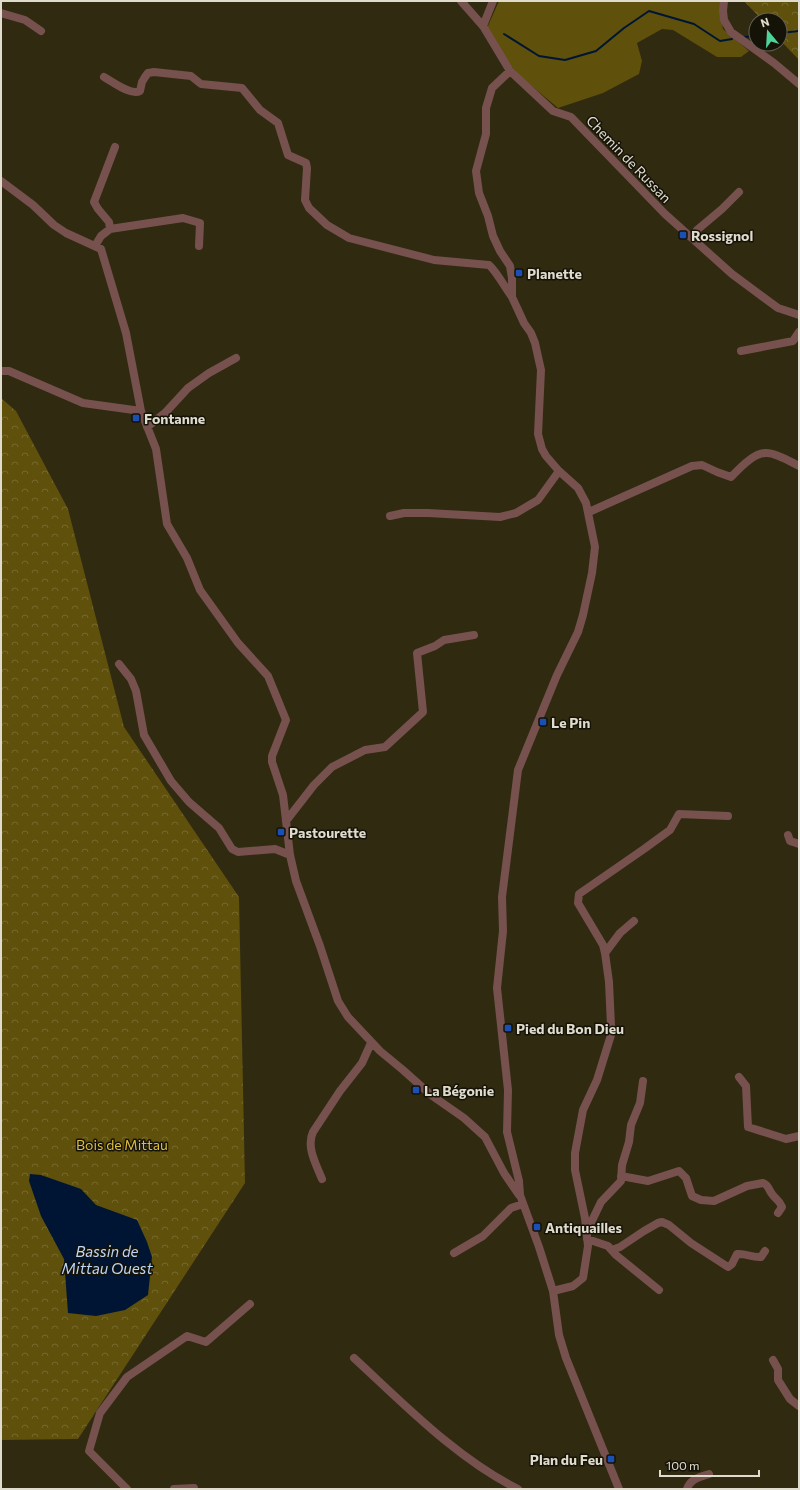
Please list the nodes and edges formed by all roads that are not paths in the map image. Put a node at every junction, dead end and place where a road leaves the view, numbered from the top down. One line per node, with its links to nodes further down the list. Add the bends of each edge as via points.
1 (461, 1): 5 (street, Chemin de Russan)
2 (494, 1): 5 (street)
3 (724, 1): 9 (street, via 724,20 731,32)
4 (1, 13): 6 (street, via 25,20)
5 (483, 26): 7 (street, Chemin de Russan)
6 (40, 30)
7 (510, 71): 14 (street, Chemin de Russan, via 553,111 571,117 665,214); 17 (street, via 492,88 486,108 486,134 476,171 478,193 500,251 510,266)
8 (104, 76): 17 (street, via 129,92 137,93 144,77 154,72 191,76 201,84 242,88 260,110 278,123 288,155 306,162 305,200 309,208 327,225 349,238 427,259 489,265)
9 (799, 84)
10 (115, 147): 13 (street, via 94,202 109,222)
11 (1, 181): 15 (street, via 34,205 54,225)
12 (739, 192): 14 (street)
13 (110, 229): 15 (street, via 101,236); 16 (street, via 183,218 200,223)
14 (692, 237): 18 (street, Chemin de Russan, via 732,274 778,308)
15 (95, 246): 23 (street, via 101,249 104,256 124,326)
16 (199, 246)
17 (512, 297): 26 (street, via 531,333 542,370 538,434 546,456)
18 (799, 315)
19 (799, 332): 20 (street, via 793,340)
20 (741, 351)
21 (236, 358): 24 (street, via 188,388 165,413)
22 (1, 371): 23 (street, via 9,371 83,403)
23 (141, 411): 24 (street)
24 (147, 427): 32 (street, via 156,449 167,524 187,558 200,590 238,643 268,676 283,711 286,720 272,762 283,795)
25 (799, 466): 27 (street, via 767,453 742,465 730,477 702,465 692,466)
26 (559, 471): 27 (street, via 578,488); 28 (street, via 538,500 516,513 500,517 428,513)
27 (589, 512): 44 (street, via 590,530 595,547 583,615 518,770 502,897 503,931 497,988 508,1090 507,1132 519,1181)
28 (390, 516)
29 (474, 635): 32 (street, via 444,640 417,653 423,712 385,747 365,750 332,767 314,785)
30 (119, 664): 35 (street, via 136,691 144,736 171,781 189,802 219,828 232,849 238,852 276,849)
31 (728, 816): 37 (street, via 679,814 670,830 579,894 578,903 603,945)
32 (286, 821): 35 (street)
33 (788, 835): 34 (street, via 790,841)
34 (799, 844)
35 (290, 855): 38 (street, via 296,881 338,1001 348,1017)
36 (634, 921): 37 (street, via 620,933)
37 (605, 953): 47 (street, via 611,1035 597,1080 583,1110 574,1152 574,1170)
38 (371, 1043): 43 (street, via 362,1062 310,1138); 44 (street, via 485,1137 504,1173)
39 (739, 1077): 41 (street, via 746,1086 748,1127 786,1139)
40 (643, 1081): 42 (street, via 640,1103 631,1126)
41 (799, 1136)
42 (621, 1176): 46 (street, via 648,1181 679,1171 686,1178 692,1196 714,1201 747,1186 764,1183 779,1200 782,1207); 47 (street, via 621,1181 601,1202)
43 (322, 1179)
44 (520, 1196): 45 (street)
45 (523, 1204): 50 (street, via 511,1208 483,1236); 52 (street)
46 (778, 1213)
47 (587, 1235): 48 (street); 52 (street, via 588,1246 583,1278 573,1286)
48 (612, 1250): 49 (street, via 662,1222 728,1267 737,1254 754,1257 761,1256); 51 (street)
49 (766, 1251)
50 (454, 1253)
51 (659, 1290)
52 (553, 1291): 62 (street, via 559,1336 566,1358)
53 (250, 1304): 59 (street, via 206,1342 187,1336 127,1377 100,1413 89,1451)
54 (354, 1358): 61 (street, via 463,1455)
55 (773, 1360): 56 (street, via 778,1369 778,1380 790,1399)
56 (799, 1406)
57 (709, 1474): 63 (street, via 694,1479 688,1484)
58 (194, 1488): 60 (street)
59 (127, 1489)
60 (174, 1489)
61 (518, 1489)
62 (617, 1489)
63 (687, 1489)

